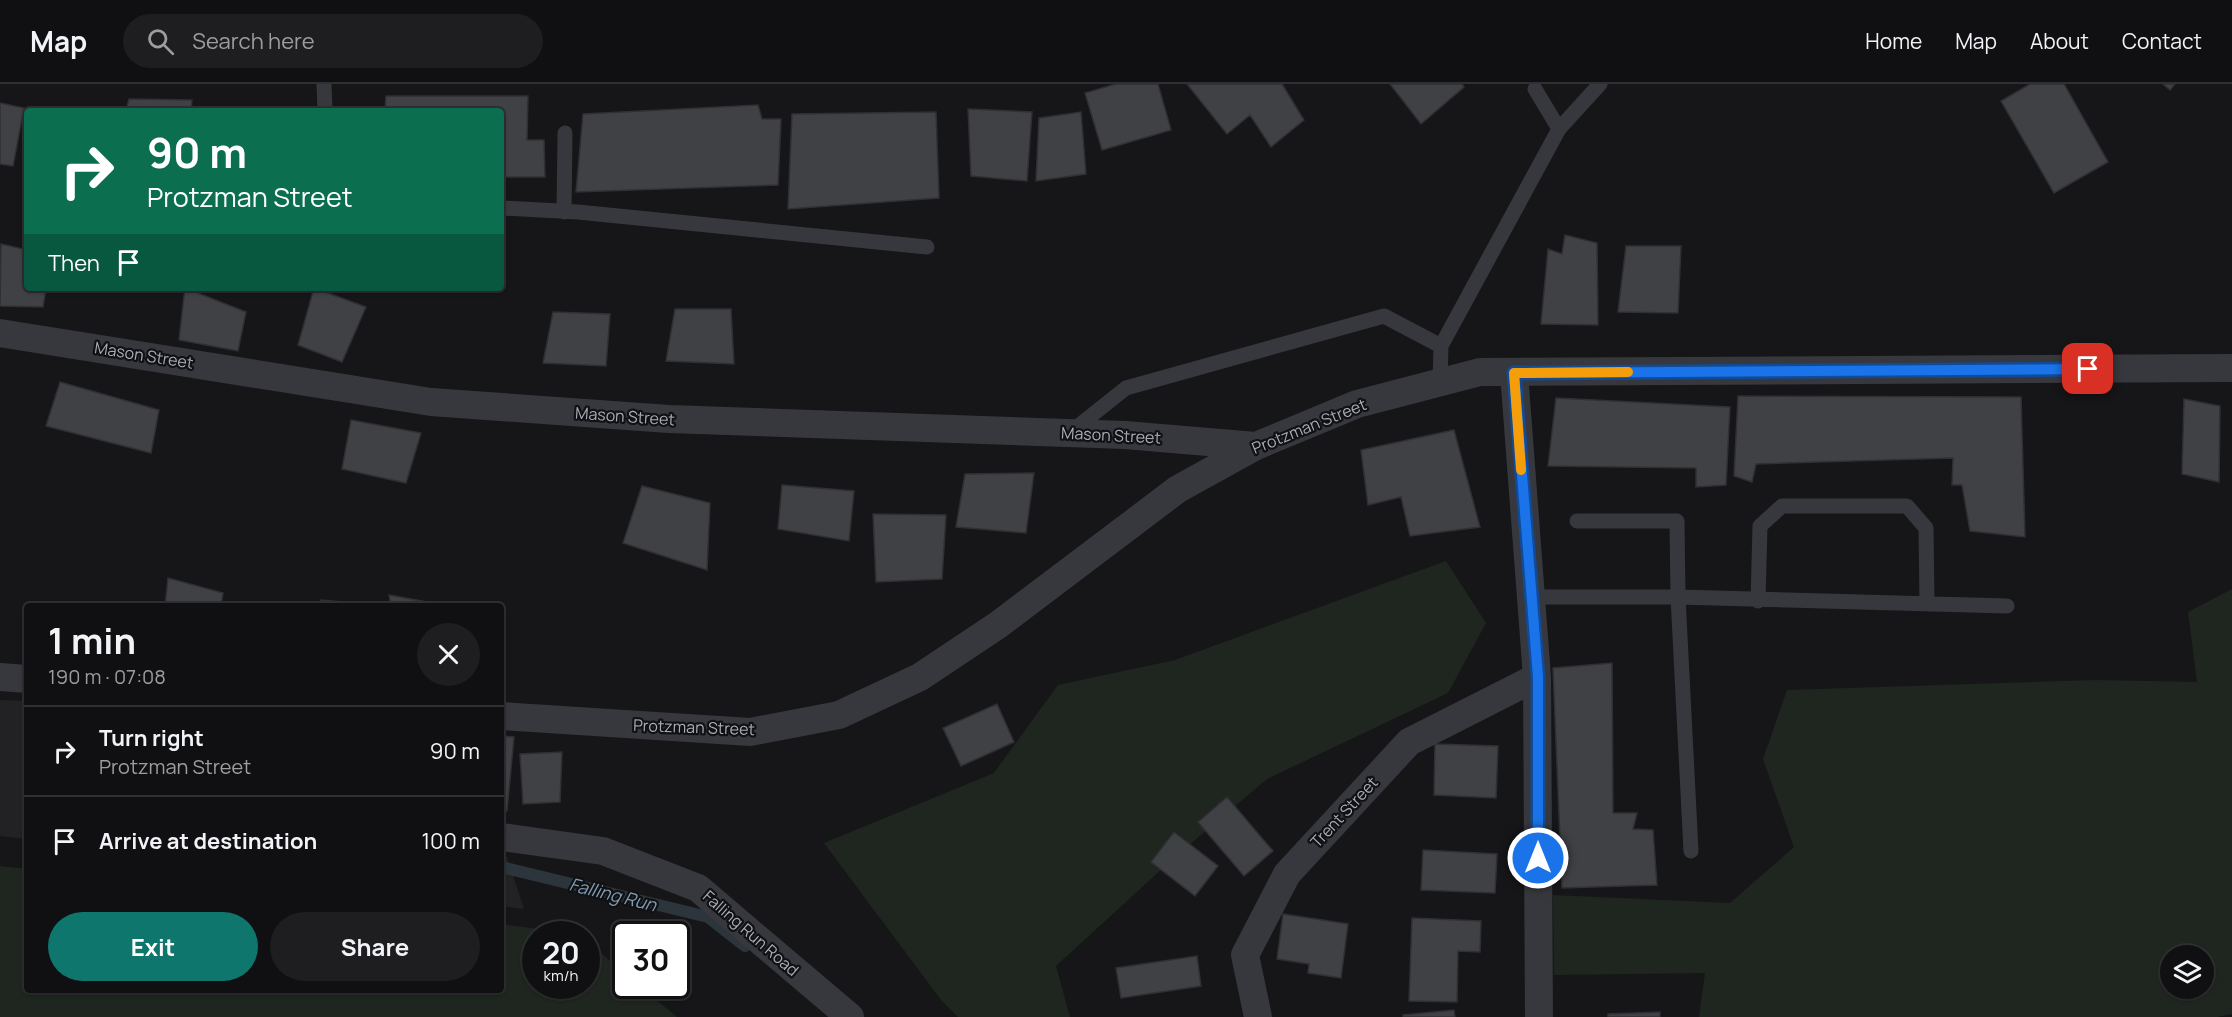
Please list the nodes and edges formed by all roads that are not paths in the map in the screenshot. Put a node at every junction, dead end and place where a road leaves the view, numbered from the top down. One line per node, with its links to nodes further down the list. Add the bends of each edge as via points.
1 (324, 84): 4 (lane)
2 (1600, 84): 5 (lane)
3 (1535, 89): 5 (lane)
4 (325, 108)
5 (1559, 129): 11 (lane)
6 (565, 133): 8 (lane)
7 (504, 208): 8 (lane)
8 (564, 212): 9 (lane)
9 (927, 247)
10 (0, 333): 15 (street, Mason Street, via 431,402 669,419)
11 (1441, 346): 14 (lane); 15 (lane, via 1384,316 1126,388)
12 (2232, 368): 13 (street, Protzman Street)
13 (1514, 373): 14 (street, Protzman Street, via 1480,372); 18 (street)
14 (1440, 383): 16 (street, Protzman Street, via 1357,404)
15 (1070, 433): 16 (street, Mason Street)
16 (1256, 446): 26 (street, Protzman Street, via 1178,489 998,625 920,677 839,715 750,732)
17 (1577, 521): 19 (lane, via 1677,521)
18 (1531, 597): 19 (lane); 24 (street)
19 (1678, 597): 20 (lane); 28 (lane)
20 (1758, 601): 21 (lane); 21 (lane, via 1760,526 1782,506 1907,506 1926,528)
21 (1927, 604): 22 (lane)
22 (2007, 606)
23 (0, 677): 25 (street)
24 (1538, 677): 30 (street, Trent Street, via 1409,742 1287,874 1245,955); 31 (street)
25 (24, 680)
26 (504, 716)
27 (504, 837): 29 (street, Falling Run Road, via 603,851 698,888)
28 (1691, 851)
29 (850, 1017)
30 (1258, 1017)
31 (1539, 1017)

